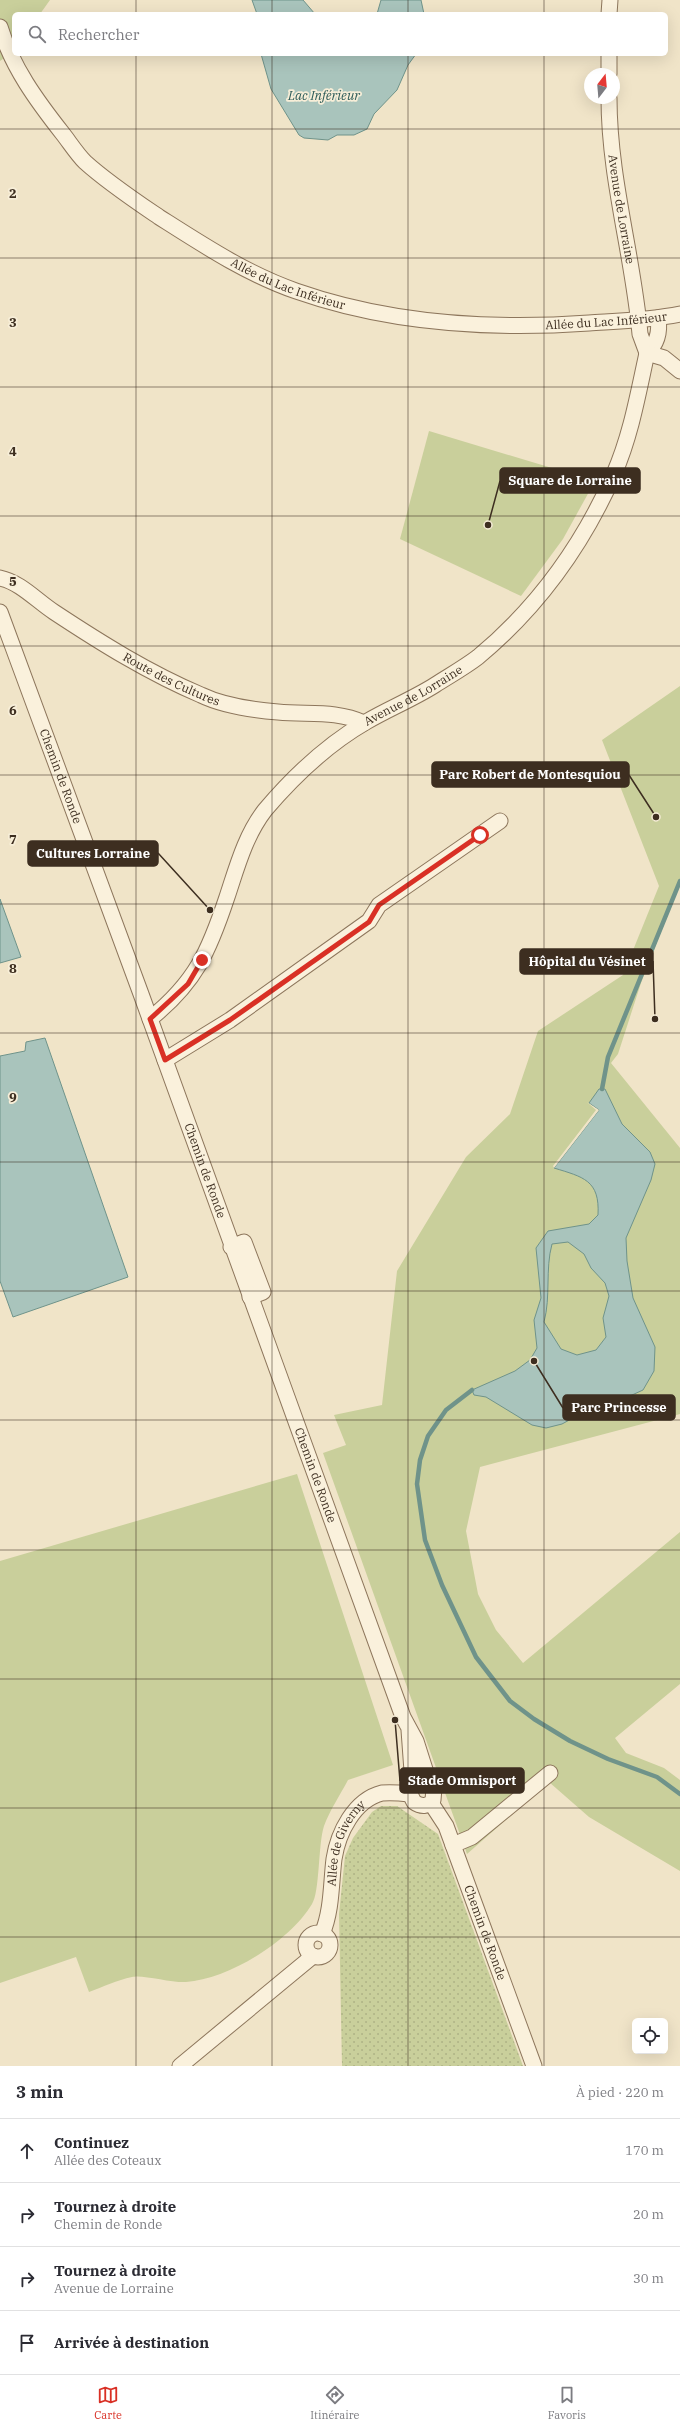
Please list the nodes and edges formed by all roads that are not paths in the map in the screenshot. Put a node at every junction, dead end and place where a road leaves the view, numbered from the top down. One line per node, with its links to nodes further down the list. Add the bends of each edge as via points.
1 (610, 0): 2 (street)
2 (609, 12)
3 (0, 27): 9 (street, Allée du Lac Inférieur, via 11,55 34,98 85,161 139,204 244,269 296,291 355,308 453,325 533,327)
4 (609, 56): 5 (street)
5 (609, 68)
6 (609, 104): 9 (street, Avenue de Lorraine, via 618,198)
7 (680, 314): 8 (street, Allée du Lac Inférieur)
8 (658, 318): 9 (street, Allée du Lac Inférieur); 10 (street, via 659,331 656,342)
9 (639, 320): 10 (street, Avenue de Lorraine, via 642,344)
10 (647, 353): 11 (street, via 664,358); 14 (street, Avenue de Lorraine, via 634,417 614,473 591,521 549,584 514,624 476,658 431,687)
11 (680, 371)
12 (0, 578): 14 (street, Route des Cultures, via 13,583 120,654 203,696 236,706 278,712 348,716)
13 (0, 612): 16 (street, Chemin de Ronde)
14 (364, 723): 16 (street, Avenue de Lorraine, via 288,784 263,813 239,855 220,918 202,960 188,984)
15 (500, 821): 17 (street, via 379,905 369,922 230,1020)
16 (150, 1019): 17 (street, Chemin de Ronde)
17 (165, 1060): 18 (street, Chemin de Ronde)
18 (409, 1730): 20 (street, Chemin de Ronde, via 416,1741); 21 (street, Chemin de Ronde)
19 (550, 1773): 23 (street, via 472,1837)
20 (429, 1782): 21 (street, via 420,1781); 22 (street, Chemin de Ronde, via 435,1792)
21 (411, 1790): 22 (street, via 414,1802 418,1805); 24 (street, Allée de Giverny, via 382,1794 366,1802 348,1819 335,1856 327,1923 322,1934 330,1942 329,1949 321,1957 312,1956)
22 (431, 1803): 23 (street, Chemin de Ronde, via 446,1826)
23 (453, 1845): 25 (street, Chemin de Ronde)
24 (180, 2066)
25 (534, 2066)

